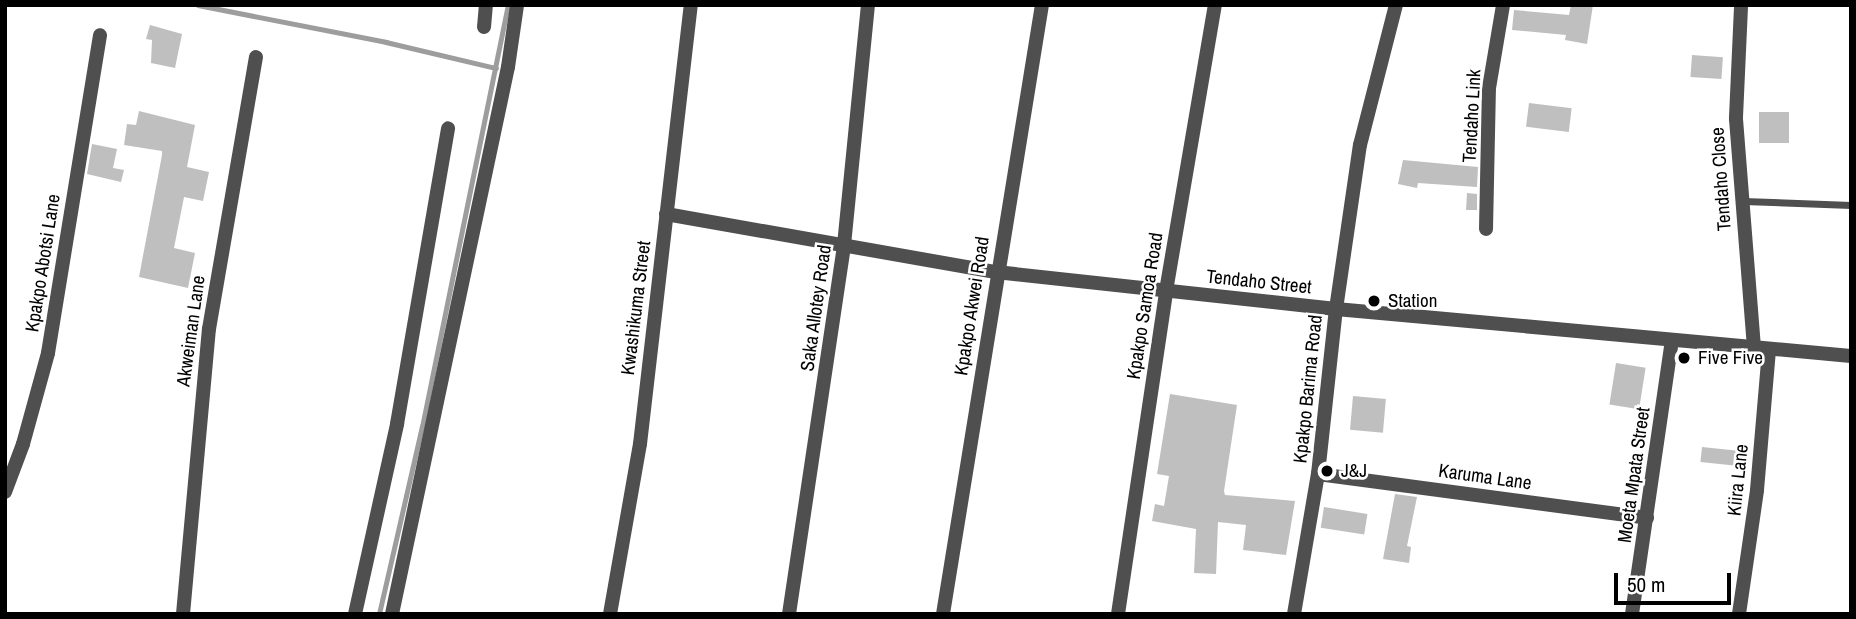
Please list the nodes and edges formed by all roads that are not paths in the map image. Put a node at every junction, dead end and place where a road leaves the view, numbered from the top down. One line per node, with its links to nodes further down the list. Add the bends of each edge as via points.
1 (486, 5): 10 (street)
2 (517, 5): 31 (street, via 508,67)
3 (691, 5): 16 (street, Kwashikuma Street)
4 (868, 5): 18 (street, Saka Allotey Road)
5 (1042, 5): 19 (street, Kpakpo Akwei Road)
6 (1214, 5): 20 (street, Kpakpo Samoa Road)
7 (1396, 5): 21 (street, Kpakpo Barima Road, via 1360,145)
8 (1503, 5): 17 (street, Tendaho Link, via 1489,88)
9 (1741, 7): 14 (street, Tendaho Close, via 1736,119)
10 (484, 27)
11 (100, 35): 27 (street, Kpakpo Abotsi Lane, via 48,353)
12 (256, 57): 29 (street, Akweiman Lane, via 209,329)
13 (448, 128): 30 (street, via 397,424)
14 (1742, 201): 15 (lane); 23 (street, Tendaho Close)
15 (1851, 205)
16 (666, 214): 18 (street, Tendaho Street); 32 (street, Kwashikuma Street, via 640,444)
17 (1486, 229)
18 (845, 245): 19 (street, Tendaho Street); 33 (street, Saka Allotey Road)
19 (996, 272): 20 (street, Tendaho Street); 34 (street, Kpakpo Akwei Road)
20 (1166, 290): 21 (street, Tendaho Street); 35 (street, Kpakpo Samoa Road)
21 (1336, 309): 22 (street, Tendaho Street); 26 (street, Kpakpo Barima Road)
22 (1672, 341): 23 (street, Tendaho Street); 28 (street, Moeta Mpata Street)
23 (1754, 347): 24 (street, Tendaho Street)
24 (1769, 350): 25 (street, Tendaho Street); 38 (street, Kiira Lane, via 1757,490)
25 (1851, 356)
26 (1318, 474): 28 (street, Karuma Lane); 36 (street, Kpakpo Barima Road)
27 (5, 492)
28 (1647, 518): 37 (street, Moeta Mpata Street)
29 (183, 614)
30 (355, 614)
31 (392, 614)
32 (610, 614)
33 (789, 614)
34 (943, 614)
35 (1118, 614)
36 (1294, 614)
37 (1632, 614)
38 (1739, 614)

